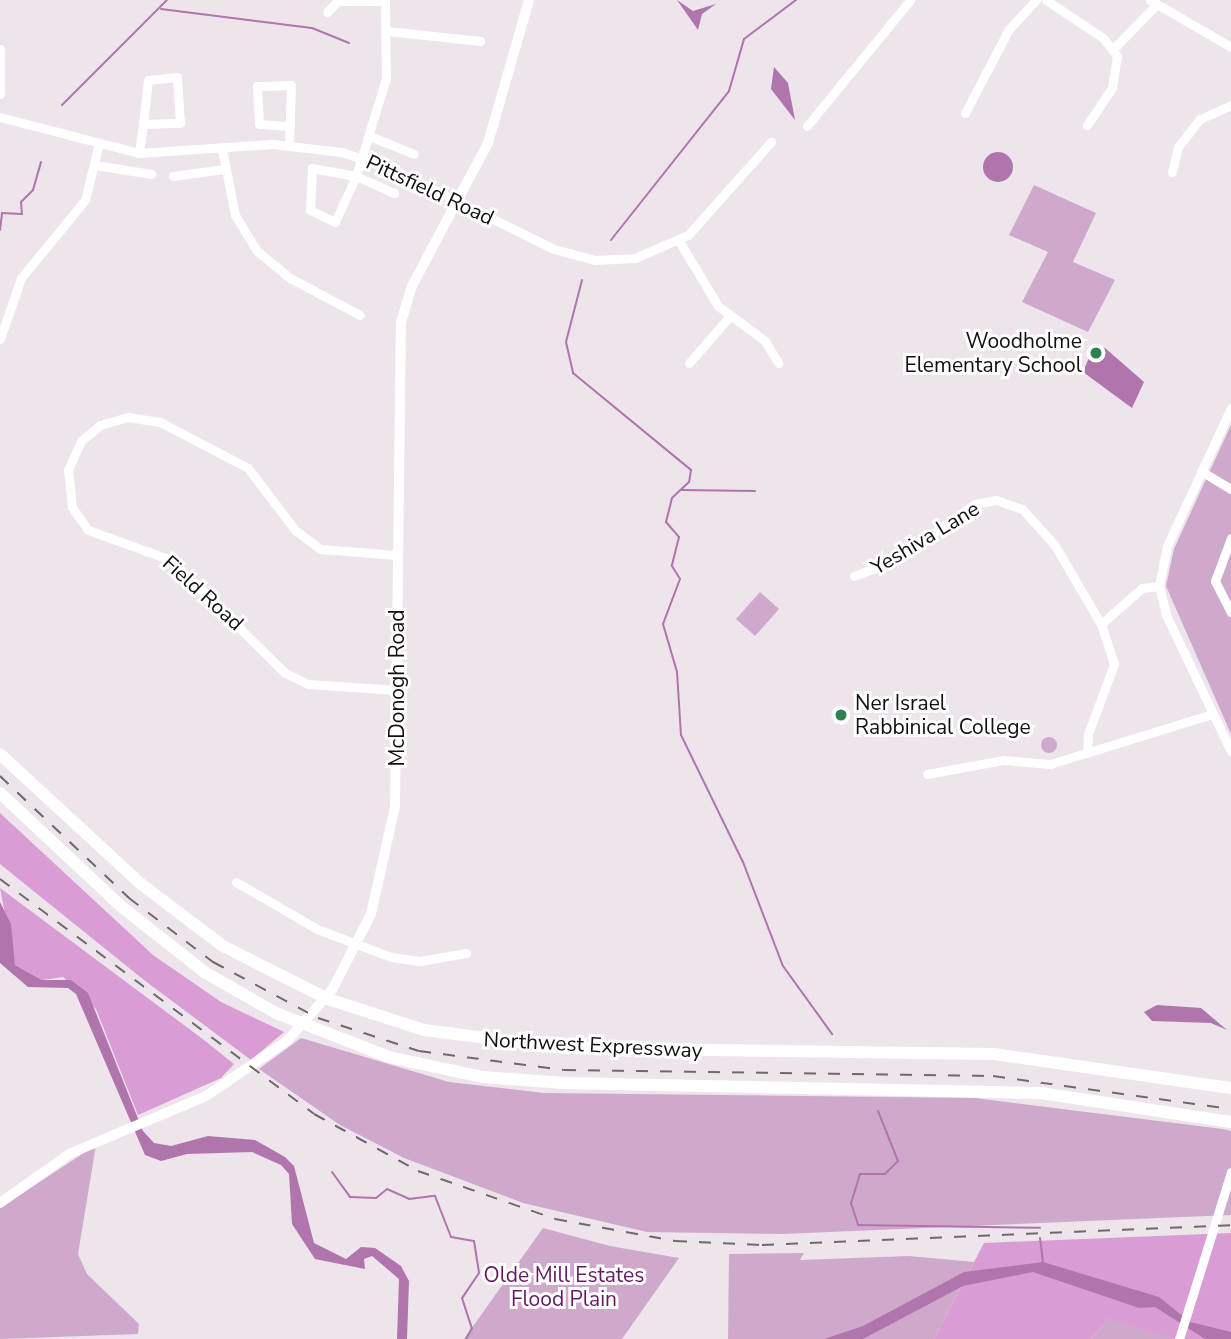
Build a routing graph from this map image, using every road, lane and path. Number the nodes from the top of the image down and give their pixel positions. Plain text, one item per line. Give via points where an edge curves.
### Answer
1 (529, 0) edge
2 (910, 0) edge
3 (1036, 0) edge
4 (1046, 0) edge
5 (1153, 2) edge
6 (327, 12) dead end
7 (387, 31) junction
8 (480, 41) dead end
9 (1231, 47) edge
10 (1114, 48) junction
11 (0, 49) edge
12 (0, 94) edge
13 (1231, 105) edge
14 (965, 113) dead end
15 (0, 117) edge
16 (144, 124) junction
17 (1087, 125) dead end
18 (290, 126) junction
19 (807, 126) dead end
20 (372, 137) junction
21 (771, 142) dead end
22 (289, 145) junction
23 (98, 147) junction
24 (222, 149) junction
25 (139, 153) junction
26 (414, 154) dead end
27 (363, 158) junction
28 (95, 165) junction
29 (225, 169) junction
30 (1172, 172) dead end
31 (151, 174) dead end
32 (173, 176) dead end
33 (356, 176) junction
34 (394, 193) dead end
35 (459, 203) junction
36 (679, 241) junction
37 (360, 315) dead end
38 (730, 317) junction
39 (0, 339) edge
40 (689, 363) dead end
41 (778, 363) dead end
42 (1231, 408) edge
43 (1201, 471) junction
44 (1226, 481) edge
45 (1231, 489) edge
46 (1230, 541) edge
47 (397, 555) junction
48 (854, 576) dead end
49 (1158, 586) junction
50 (1231, 612) edge
51 (1101, 624) junction
52 (397, 690) junction
53 (1213, 714) junction
54 (1231, 751) edge
55 (1087, 753) junction
56 (0, 754) edge
57 (926, 774) dead end
58 (0, 793) edge
59 (236, 882) dead end
60 (357, 944) junction
61 (466, 953) dead end
62 (1231, 1087) edge
63 (1229, 1122) edge
64 (1231, 1172) edge
65 (0, 1203) edge
66 (1180, 1336) edge

1 - 35 main road, McDonogh Road via 499,116
2 - 19 street
3 - 14 street via 1009,29
4 - 10 street
5 - 9 street
5 - 10 street
6 - 7 street via 338,1 385,1
7 - 8 street
7 - 20 street via 385,90
10 - 17 street via 1114,82
11 - 12 street
13 - 30 street via 1206,113 1192,128 1174,155
15 - 23 street, Pittsfield Road
16 - 16 street via 148,80 177,77 180,123
16 - 25 street
18 - 18 street via 291,85 257,86 259,124
18 - 22 street
20 - 26 street
20 - 27 street
21 - 36 street, Pittsfield Road via 716,211
22 - 24 street, Pittsfield Road
22 - 27 street, Pittsfield Road
23 - 25 street, Pittsfield Road
23 - 28 street
24 - 25 street, Pittsfield Road
24 - 29 street
27 - 33 street
27 - 35 street, Pittsfield Road
28 - 31 street
28 - 39 street via 81,207 21,278
29 - 32 street
29 - 37 street via 235,215 257,251 290,278
33 - 33 street via 335,222 310,210 312,168
33 - 34 street
35 - 36 street, Pittsfield Road via 554,249 595,260 635,258
35 - 47 main road, McDonogh Road via 409,294 401,322
36 - 38 street
38 - 40 street
38 - 41 street via 765,341
42 - 43 street
43 - 44 street
43 - 49 street via 1163,556
44 - 45 street
46 - 50 street via 1216,581
47 - 52 main road, McDonogh Road
47 - 52 street, Field Road via 320,549 295,530 248,468 160,422 128,417 100,425 81,441 68,470 72,508 89,530 171,560 285,673 308,684
48 - 51 street, Yeshiva Lane via 893,561 975,504 996,500 1022,509 1054,544
49 - 51 street via 1142,588
49 - 53 street
51 - 55 street, Yeshiva Lane via 1114,664 1088,734
52 - 60 main road, McDonogh Road via 391,846
53 - 54 street
53 - 55 street
55 - 57 street via 1038,766 1003,760
56 - 62 highway, Northwest Expressway via 141,884 223,946 328,999 424,1030 564,1048 994,1054
58 - 63 highway, Northwest Expressway via 122,907 206,973 276,1013 389,1057 482,1077 565,1083 1041,1093
59 - 60 street via 317,929
60 - 61 street via 408,960
60 - 65 main road, McDonogh Road via 342,974 287,1041 259,1062 54,1163
64 - 66 street

